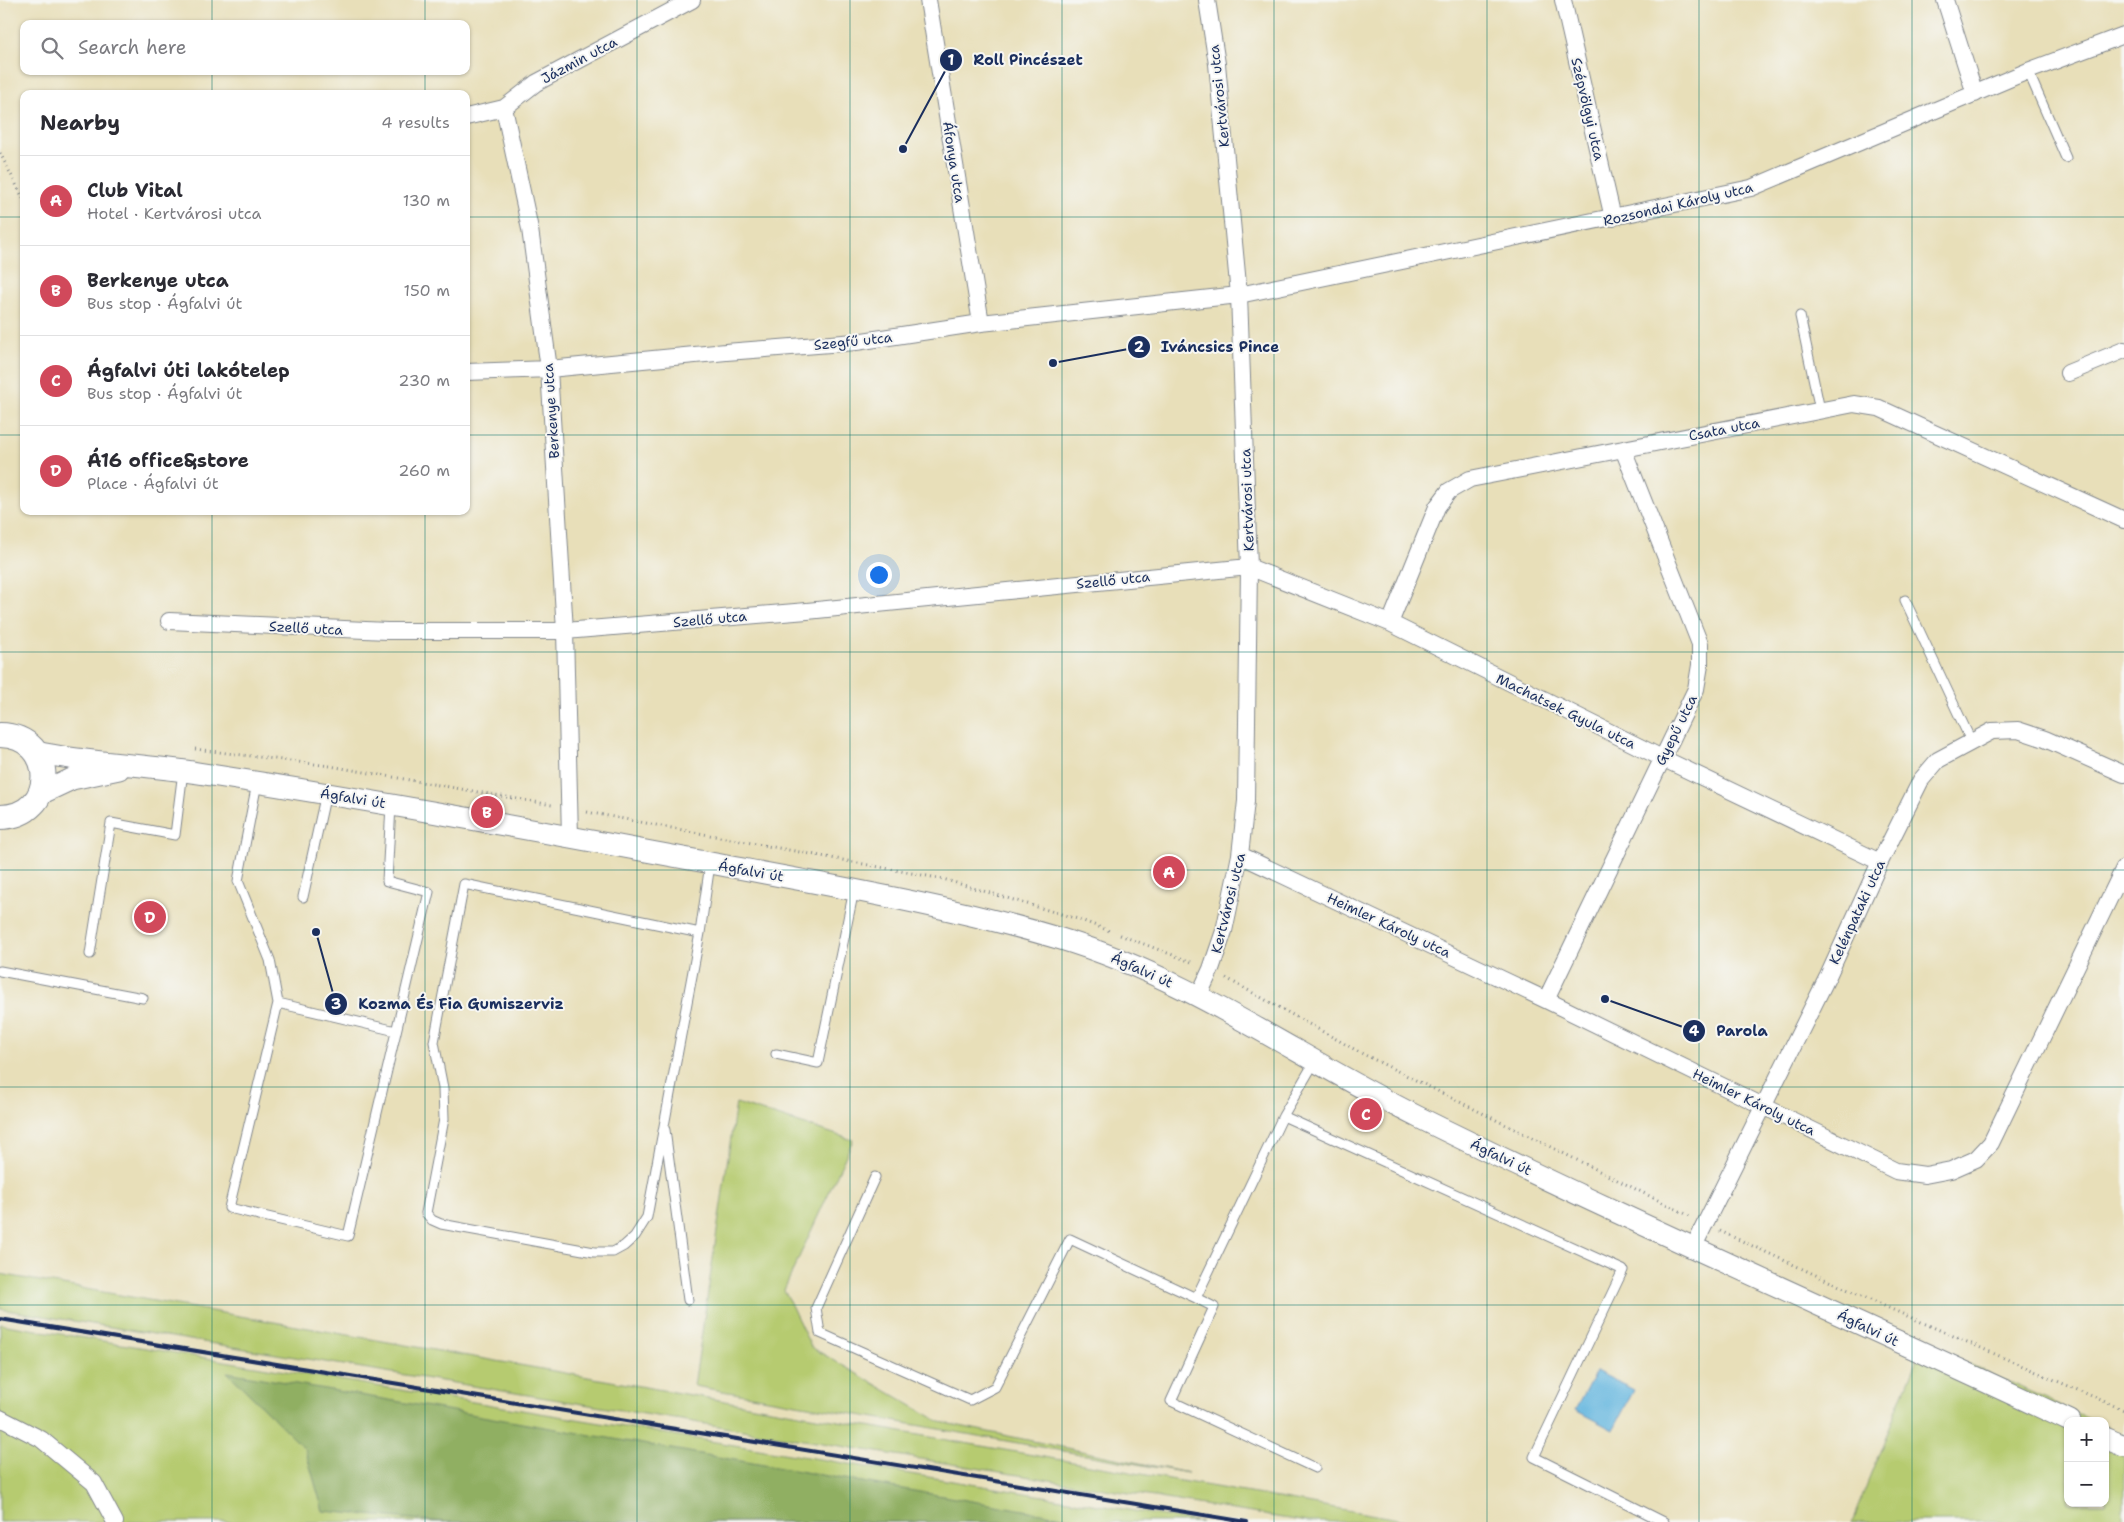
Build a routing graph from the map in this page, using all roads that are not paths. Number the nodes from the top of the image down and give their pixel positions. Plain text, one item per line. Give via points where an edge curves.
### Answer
1 (692, 0) edge
2 (928, 0) edge
3 (1207, 0) edge
4 (1563, 0) edge
5 (1945, 0) edge
6 (2124, 35) edge
7 (2028, 71) junction
8 (1975, 94) junction
9 (504, 108) junction
10 (470, 116) edge
11 (2066, 158) dead end
12 (1613, 218) junction
13 (1239, 295) junction
14 (1800, 316) dead end
15 (980, 323) junction
16 (2124, 350) edge
17 (549, 369) junction
18 (470, 372) edge
19 (2068, 373) dead end
20 (1820, 410) junction
21 (1623, 449) junction
22 (2124, 520) edge
23 (1249, 567) junction
24 (1905, 600) dead end
25 (169, 622) dead end
26 (1390, 623) junction
27 (565, 631) junction
28 (0, 735) edge
29 (1971, 741) junction
30 (36, 752) junction
31 (1662, 758) junction
32 (133, 766) junction
33 (184, 770) junction
34 (2124, 774) edge
35 (257, 782) junction
36 (326, 793) junction
37 (40, 794) junction
38 (391, 804) junction
39 (0, 817) edge
40 (570, 837) junction
41 (1240, 855) junction
42 (1880, 862) junction
43 (710, 863) junction
44 (2124, 868) edge
45 (854, 890) junction
46 (302, 897) dead end
47 (700, 933) junction
48 (90, 954) dead end
49 (0, 971) edge
50 (1199, 996) junction
51 (143, 998) dead end
52 (1546, 1000) junction
53 (278, 1003) junction
54 (396, 1031) junction
55 (776, 1054) dead end
56 (1315, 1061) junction
57 (1764, 1107) junction
58 (1283, 1116) junction
59 (664, 1122) junction
60 (875, 1177) dead end
61 (1693, 1248) junction
62 (1196, 1298) junction
63 (688, 1300) dead end
64 (0, 1418) edge
65 (2064, 1418) edge
66 (2109, 1440) edge
67 (2124, 1446) edge
68 (1315, 1468) dead end
69 (115, 1522) edge
70 (1664, 1522) edge

1 - 9 street, Jázmin utca via 536,83
2 - 15 street, Áfonya utca
3 - 13 street, Kertvárosi utca via 1217,64
4 - 12 street, Szépvölgyi utca
5 - 8 street
6 - 7 street, Rozsondai Károly utca
7 - 8 street, Rozsondai Károly utca
7 - 11 lane
8 - 12 street, Rozsondai Károly utca via 1751,188
9 - 10 street, Jázmin utca
9 - 17 street, Berkenye utca via 530,229
12 - 13 street, Rozsondai Károly utca
13 - 15 street, Szegfű utca
13 - 23 street, Kertvárosi utca
14 - 20 lane
15 - 17 street, Szegfű utca via 856,342
16 - 19 street
17 - 18 street, Szegfű utca
17 - 27 street, Berkenye utca
20 - 21 street, Csata utca
20 - 22 street, Csata utca via 1854,404 1879,408
21 - 26 street, Csata utca via 1470,479 1448,491 1437,507
21 - 31 street, Gyepű utca via 1700,644 1696,689
23 - 26 street, Machatsek Gyula utca
23 - 27 street, Szellő utca
23 - 41 street, Kertvárosi utca via 1246,801
24 - 29 lane
25 - 27 street, Szellő utca via 387,631
26 - 31 street, Machatsek Gyula utca
27 - 40 street, Berkenye utca
28 - 30 main road via 21,740
29 - 34 street, Kelénpataki utca via 1992,731 2018,730
29 - 42 street, Kelénpataki utca via 1938,760 1921,780
30 - 32 street, Ágfalvi út
30 - 37 main road via 44,773
31 - 42 street, Machatsek Gyula utca
31 - 52 street, Gyepű utca
32 - 33 street, Ágfalvi út
32 - 37 street, Ágfalvi út via 72,779
33 - 35 street, Ágfalvi út
33 - 48 lane via 175,835 111,824
35 - 36 street, Ágfalvi út
35 - 53 lane via 238,881 270,960
36 - 38 street, Ágfalvi út
36 - 46 lane
37 - 39 main road via 20,814
38 - 40 street, Ágfalvi út
38 - 54 lane via 387,881 429,892
40 - 43 street, Ágfalvi út
41 - 50 street, Kertvárosi utca via 1224,931
41 - 52 street, Heimler Károly utca
42 - 57 street, Kelénpataki utca
43 - 45 street, Ágfalvi út
43 - 47 lane
44 - 57 street, Heimler Károly utca via 2000,1127 1976,1159 1951,1170 1925,1175 1896,1171
45 - 50 street, Ágfalvi út via 1002,922 1065,940 1127,962
45 - 55 lane via 818,1063
47 - 59 lane
47 - 59 lane via 464,884 434,1042 443,1088 444,1119 426,1213 442,1224 594,1252 613,1252 635,1236 647,1217
49 - 51 lane
50 - 56 street, Ágfalvi út
52 - 57 street, Heimler Károly utca
53 - 54 lane
53 - 54 lane via 230,1208 348,1236
56 - 58 lane
56 - 61 street, Ágfalvi út via 1380,1098
57 - 61 street, Kelénpataki utca
58 - 62 lane
58 - 70 lane via 1623,1270 1534,1457
59 - 63 lane
60 - 62 lane via 816,1308 820,1333 970,1400 995,1387 1070,1239
61 - 65 street, Ágfalvi út
62 - 68 lane via 1214,1307 1171,1401
64 - 69 street via 42,1439 94,1482
66 - 67 street

